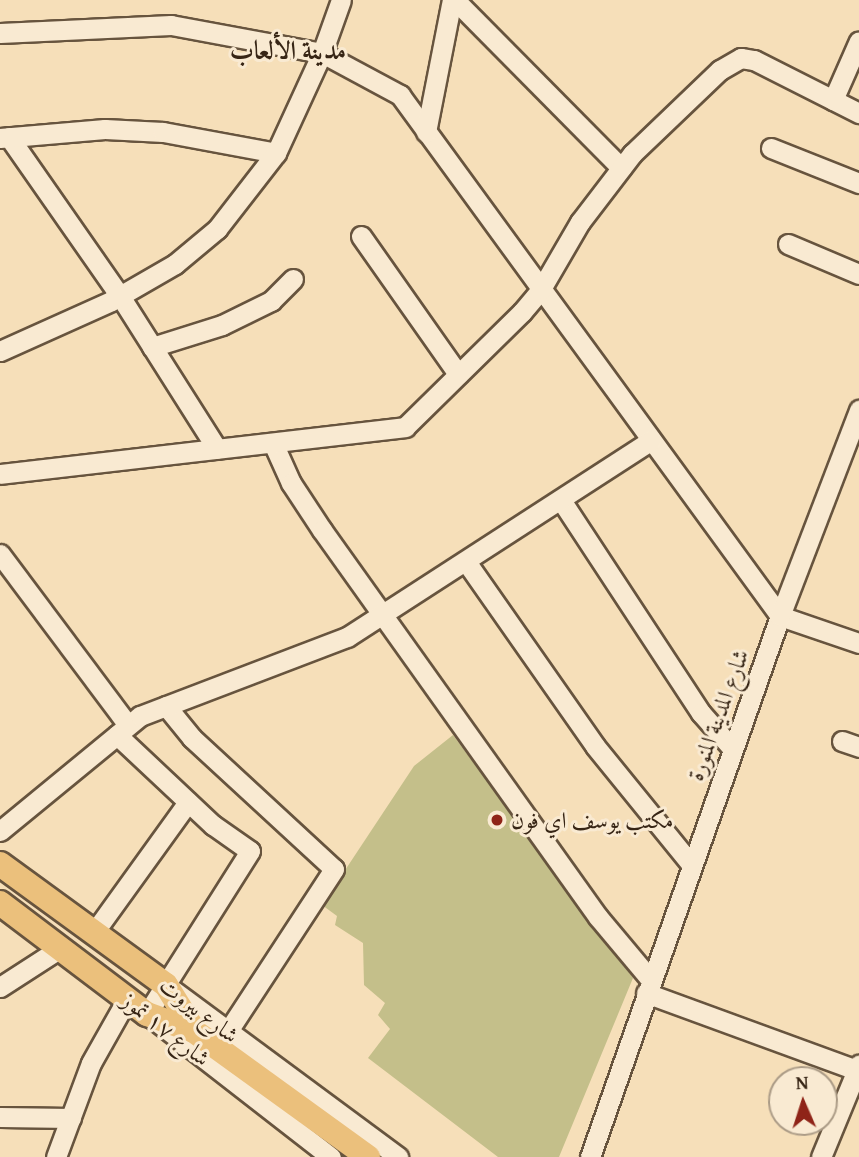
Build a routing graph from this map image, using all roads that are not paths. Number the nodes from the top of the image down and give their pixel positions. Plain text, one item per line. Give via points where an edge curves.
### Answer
1 (341, 0) edge
2 (453, 0) edge
3 (0, 33) edge
4 (859, 41) edge
5 (322, 53) junction
6 (833, 100) junction
7 (859, 113) edge
8 (426, 132) junction
9 (4, 138) edge
10 (771, 148) dead end
11 (276, 153) junction
12 (621, 168) junction
13 (859, 183) edge
14 (361, 236) dead end
15 (788, 244) dead end
16 (859, 274) edge
17 (293, 279) dead end
18 (541, 289) junction
19 (120, 296) junction
20 (152, 346) junction
21 (0, 351) edge
22 (458, 374) junction
23 (859, 410) edge
24 (651, 440) junction
25 (273, 443) junction
26 (216, 449) junction
27 (0, 474) edge
28 (561, 500) junction
29 (467, 563) junction
30 (3, 565) edge
31 (779, 616) junction
32 (384, 617) junction
33 (859, 643) edge
34 (166, 705) junction
35 (122, 729) junction
36 (732, 748) junction
37 (188, 802) junction
38 (0, 831) edge
39 (0, 864) edge
40 (691, 864) junction
41 (0, 903) edge
42 (95, 931) junction
43 (59, 949) junction
44 (166, 985) junction
45 (648, 986) junction
46 (0, 987) edge
47 (137, 1007) junction
48 (194, 1031) junction
49 (228, 1031) junction
50 (858, 1068) edge
51 (0, 1117) edge
52 (71, 1118) junction
53 (56, 1157) edge
54 (331, 1157) edge
55 (368, 1157) edge
56 (398, 1157) edge
57 (590, 1157) edge
58 (821, 1157) edge

1 - 5 street
2 - 8 street
2 - 12 street
3 - 5 street via 157,24
4 - 6 street
5 - 8 street via 400,96
5 - 11 street
6 - 7 street
6 - 12 street via 754,60 741,58 720,70
8 - 18 street
9 - 11 street via 105,129 163,132
9 - 19 street
10 - 13 street
11 - 19 street via 218,229 174,264
12 - 18 street via 580,222
14 - 22 street
15 - 16 street
17 - 20 street via 271,301 222,325
18 - 22 street
18 - 24 street
19 - 20 street
19 - 21 street
20 - 26 street
22 - 25 street via 405,426
23 - 31 street, شارع المدينة المنورة
24 - 28 street
24 - 31 street
25 - 26 street
25 - 32 street via 291,483
26 - 27 street
28 - 29 street
28 - 36 street via 701,713
29 - 32 street
29 - 40 street via 595,746
30 - 35 street
31 - 33 street
31 - 36 street, شارع المدينة المنورة
32 - 34 street via 277,667
32 - 45 street
34 - 35 street
34 - 49 street via 192,738 334,869
35 - 37 street
35 - 38 street
36 - 40 street, شارع المدينة المنورة
37 - 42 street
37 - 44 street via 250,850
39 - 42 main road, شارع بيروت
40 - 45 street, شارع المدينة المنورة
41 - 43 main road, شارع ١٧ تموز
42 - 44 main road, شارع بيروت
43 - 46 street
43 - 47 main road, شارع ١٧ تموز
44 - 47 street
44 - 48 main road
44 - 49 street, شارع بيروت
45 - 50 street
45 - 57 street, شارع المدينة المنورة
47 - 48 main road
47 - 52 street via 91,1063
47 - 54 street, شارع ١٧ تموز
48 - 55 main road
49 - 56 street, شارع بيروت
50 - 58 street
51 - 52 street
52 - 53 street

